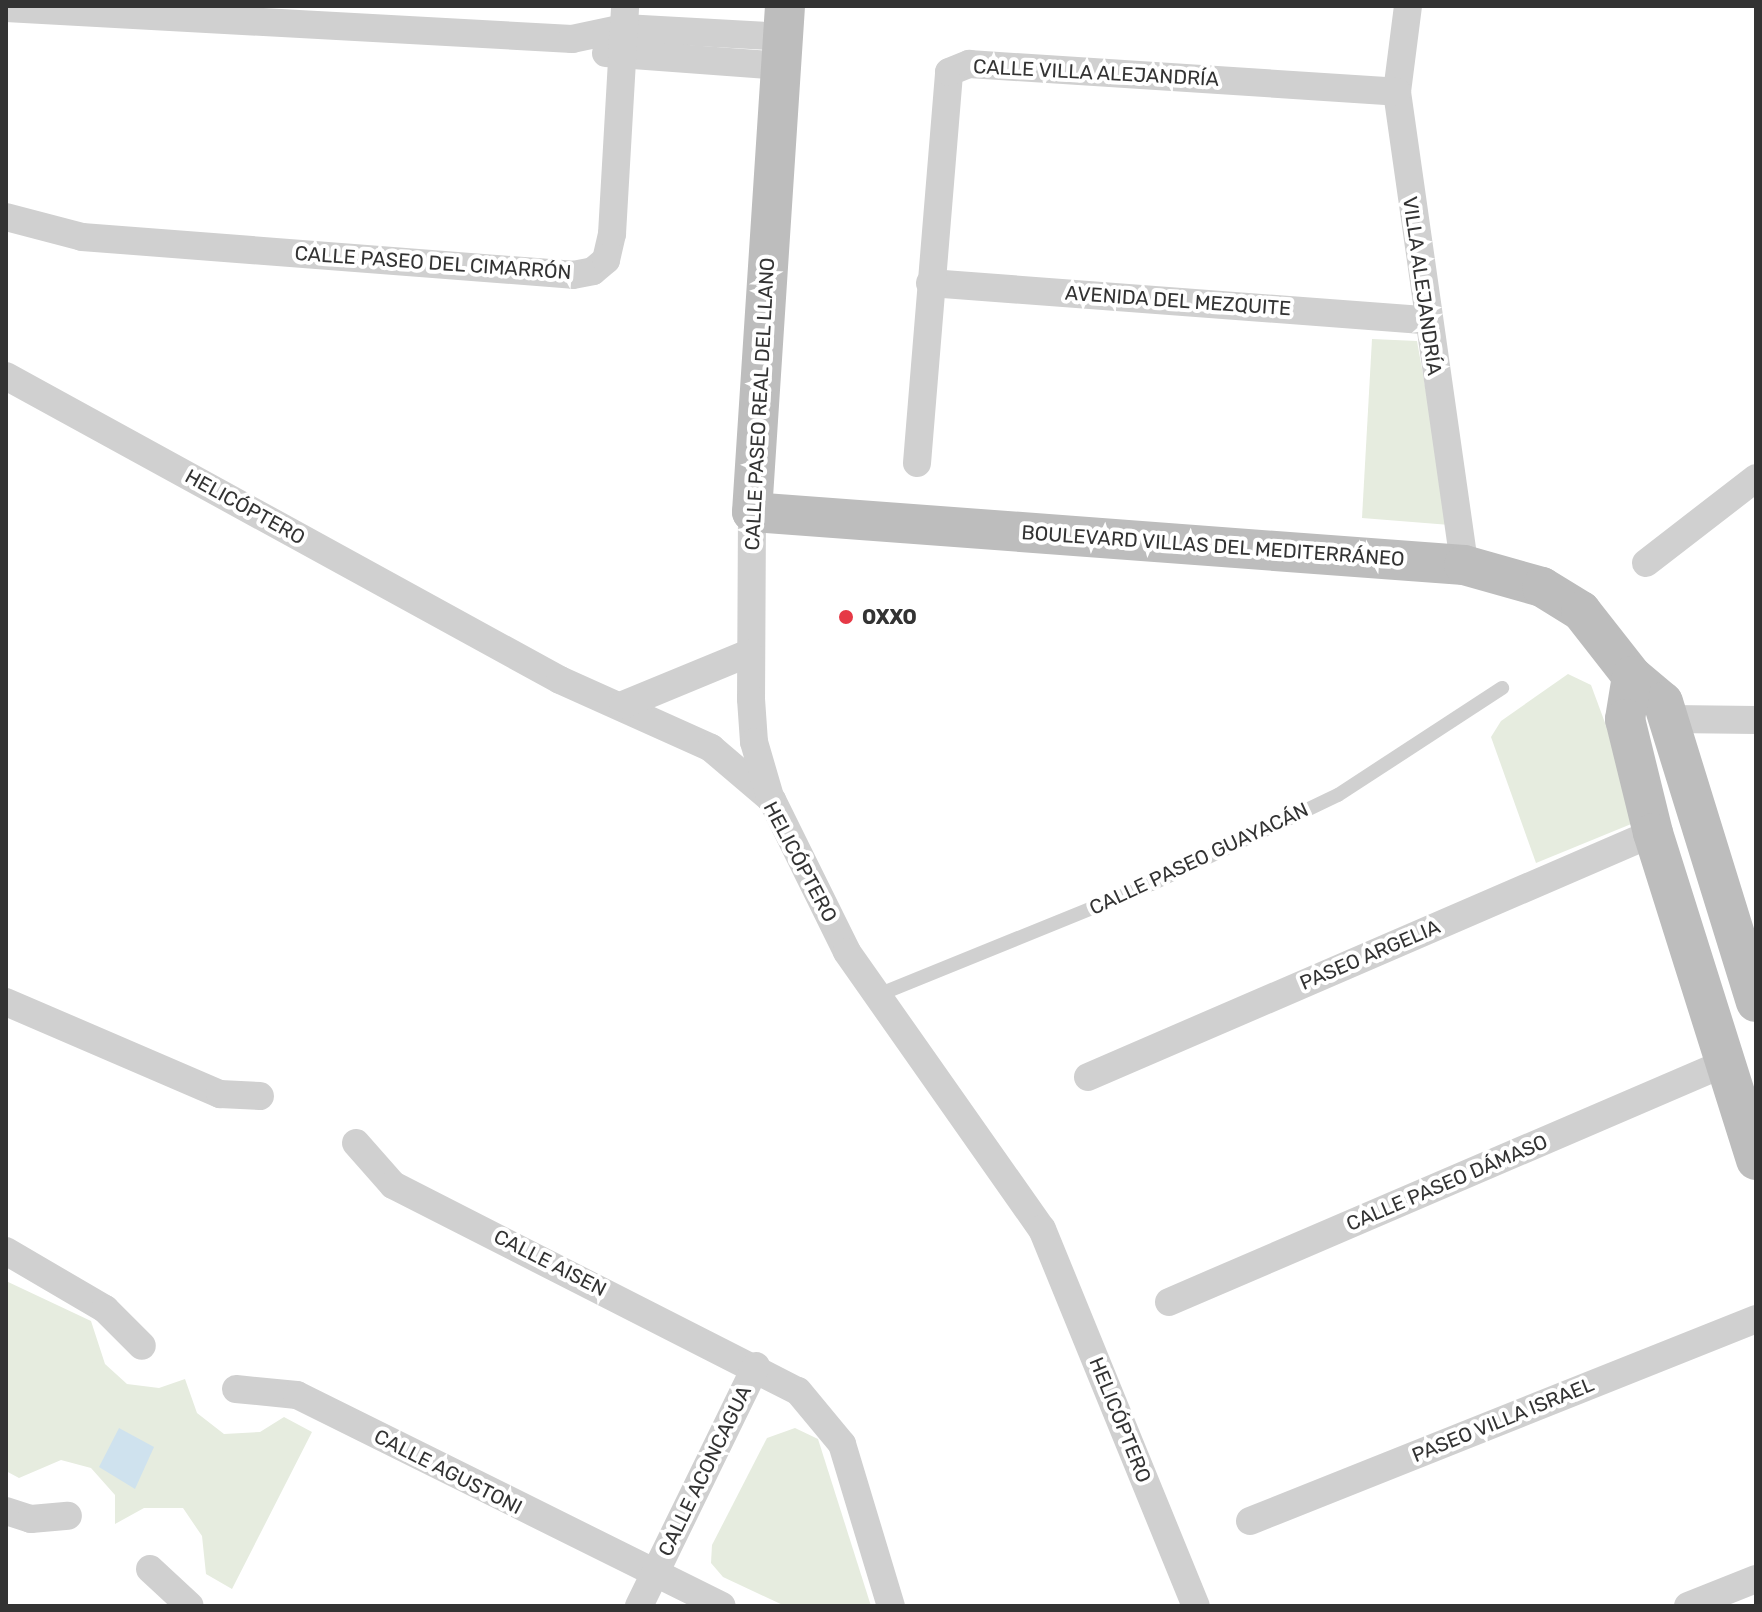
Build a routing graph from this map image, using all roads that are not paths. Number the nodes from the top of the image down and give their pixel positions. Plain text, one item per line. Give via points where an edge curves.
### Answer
1 (1408, 6) edge
2 (6, 8) edge
3 (625, 17) edge
4 (783, 36) edge
5 (572, 39) junction
6 (622, 60) junction
7 (1397, 92) junction
8 (6, 217) edge
9 (930, 283) junction
10 (1426, 320) junction
11 (6, 376) edge
12 (917, 463) dead end
13 (1756, 478) edge
14 (752, 512) junction
15 (1646, 563) dead end
16 (1464, 565) junction
17 (749, 653) junction
18 (1632, 676) junction
19 (1502, 688) dead end
20 (623, 705) junction
21 (1672, 719) junction
22 (1756, 720) edge
23 (772, 800) junction
24 (1653, 833) junction
25 (1696, 970) junction
26 (1752, 980) edge
27 (878, 995) junction
28 (6, 1002) edge
29 (1725, 1063) junction
30 (1088, 1077) dead end
31 (260, 1096) dead end
32 (356, 1143) dead end
33 (1756, 1160) edge
34 (6, 1251) edge
35 (1169, 1302) dead end
36 (1756, 1319) edge
37 (142, 1346) dead end
38 (756, 1366) junction
39 (236, 1389) dead end
40 (6, 1511) edge
41 (68, 1516) dead end
42 (1250, 1521) dead end
43 (150, 1569) dead end
44 (653, 1576) junction
45 (1756, 1579) edge
46 (190, 1606) edge
47 (639, 1606) edge
48 (722, 1606) edge
49 (891, 1606) edge
50 (1196, 1606) edge
51 (1688, 1606) edge

1 - 7 street, VILLA ALEJANDRÍA
2 - 5 street
3 - 4 street
3 - 5 street
3 - 6 street, CALLE PASEO DEL CIMARRÓN
4 - 6 street
4 - 14 street, CALLE PASEO REAL DEL LLANO
5 - 6 street
6 - 8 street, CALLE PASEO DEL CIMARRÓN via 612,234 606,260 593,271 573,275 82,237
7 - 9 street, CALLE VILLA ALEJANDRÍA via 958,66 943,93
7 - 10 street, VILLA ALEJANDRÍA
9 - 10 street, AVENIDA DEL MEZQUITE
9 - 12 street, CALLE VILLA ALEJANDRÍA
10 - 16 street, VILLA ALEJANDRÍA
11 - 20 street, HELICÓPTERO via 560,680
13 - 15 street
14 - 16 street, BOULEVARD VILLAS DEL MEDITERRÁNEO
14 - 17 street, CALLE PASEO REAL DEL LLANO
16 - 18 street, BOULEVARD VILLAS DEL MEDITERRÁNEO via 1520,578 1581,611 1610,640
17 - 20 street
17 - 23 street, CALLE PASEO REAL DEL LLANO via 754,742
18 - 21 street, BOULEVARD VILLAS DEL MEDITERRÁNEO
18 - 24 street via 1625,719
19 - 27 lane, CALLE PASEO GUAYACÁN via 1338,795 1152,884
20 - 23 street, HELICÓPTERO via 711,748
21 - 22 street
21 - 26 street, BOULEVARD VILLAS DEL MEDITERRÁNEO
23 - 27 street, HELICÓPTERO via 847,952
24 - 25 street
24 - 30 street, PASEO ARGELIA
25 - 26 street
25 - 29 street
27 - 50 street, HELICÓPTERO via 1042,1229
28 - 31 street via 220,1094
29 - 33 street
29 - 35 street, CALLE PASEO DÁMASO
32 - 38 street, CALLE AISEN via 393,1185
34 - 37 street via 105,1309
36 - 42 street, PASEO VILLA ISRAEL
38 - 44 street, CALLE ACONCAGUA
38 - 49 street, CALLE ACONCAGUA via 798,1391 842,1444
39 - 44 street, CALLE AGUSTONI via 297,1395
40 - 41 street via 31,1519
43 - 46 street
44 - 47 street, CALLE ACONCAGUA
44 - 48 street, CALLE ACONCAGUA
45 - 51 street

